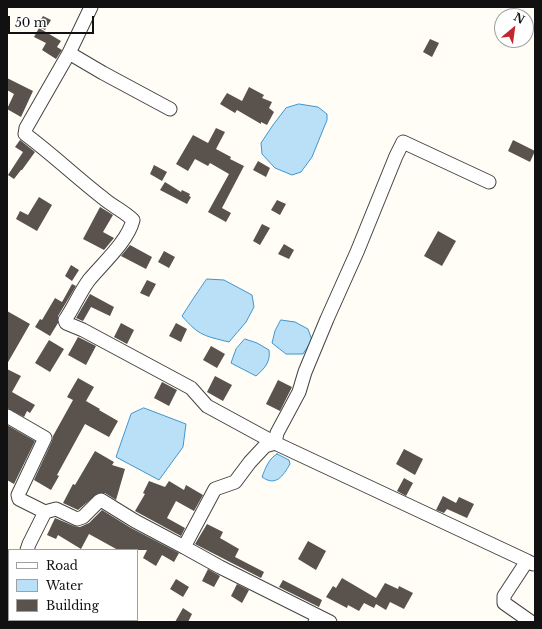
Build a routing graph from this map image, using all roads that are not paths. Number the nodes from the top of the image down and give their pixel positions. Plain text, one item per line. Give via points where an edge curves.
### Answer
1 (91, 7) edge
2 (69, 53) junction
3 (170, 109) dead end
4 (489, 182) dead end
5 (7, 416) edge
6 (275, 443) junction
7 (45, 512) junction
8 (184, 547) junction
9 (27, 549) edge
10 (531, 563) edge
11 (316, 619) edge
12 (330, 622) edge
13 (531, 622) edge

1 - 2 street
2 - 3 street
2 - 6 street via 25,134 104,200 133,220 114,252 89,280 65,320 66,324 83,330 191,388 207,406
4 - 6 street via 403,142 327,319 299,392 277,433
5 - 7 street via 44,438 18,495 19,499
6 - 8 street via 265,446 235,482 215,489
6 - 10 street
7 - 8 street via 56,509 77,519 102,500
7 - 9 street
8 - 11 street
10 - 13 street via 504,596 504,603
11 - 12 street

